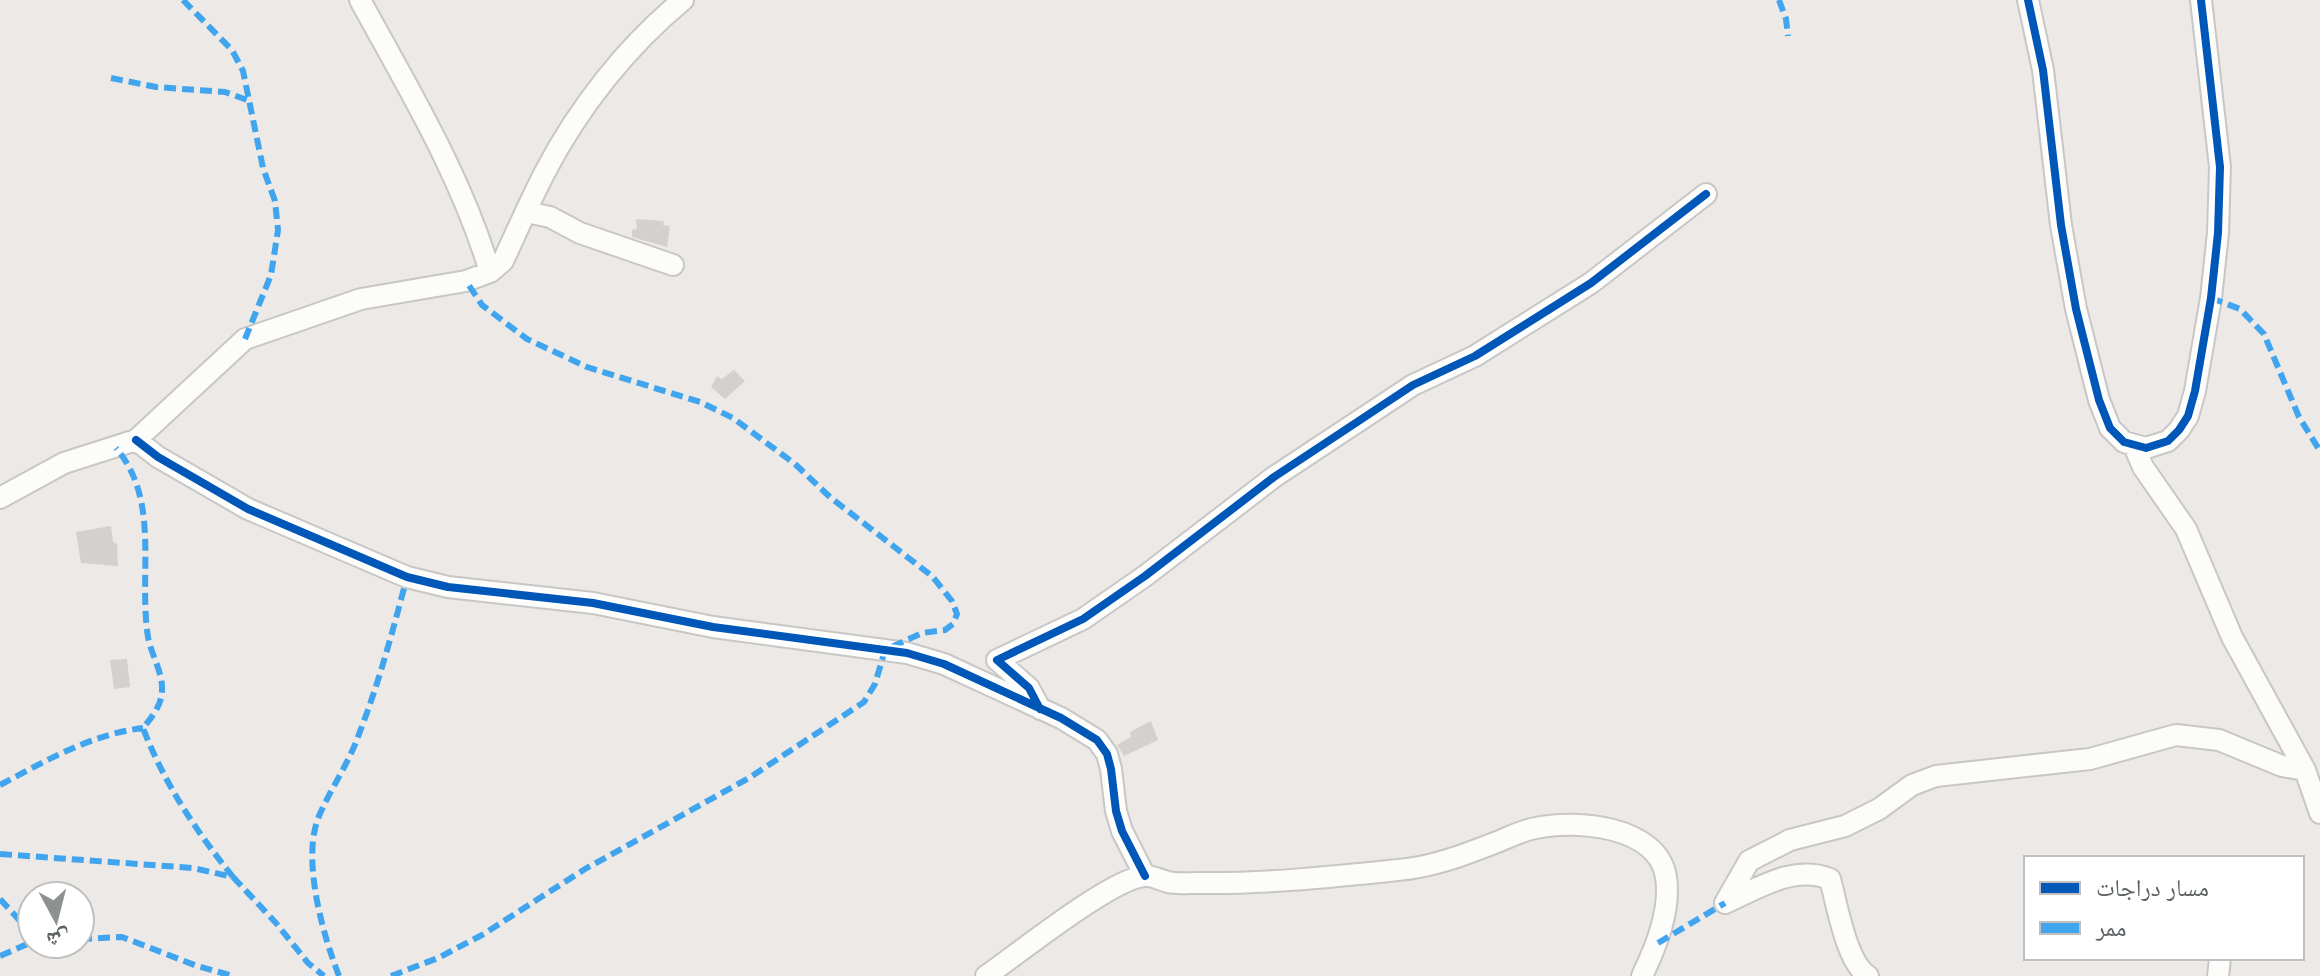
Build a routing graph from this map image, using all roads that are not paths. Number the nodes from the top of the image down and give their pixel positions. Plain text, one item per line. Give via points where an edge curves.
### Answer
1 (360, 0) edge
2 (683, 0) edge
3 (2028, 0) edge
4 (2201, 0) edge
5 (1706, 194) dead end
6 (526, 212) junction
7 (673, 265) dead end
8 (490, 272) junction
9 (136, 440) junction
10 (2134, 446) junction
11 (0, 498) edge
12 (1040, 709) junction
13 (2305, 770) junction
14 (2320, 813) edge
15 (1145, 876) junction
16 (986, 976) edge
17 (1642, 976) edge
18 (1868, 976) edge

1 - 8 street via 465,199
2 - 6 street via 606,77 546,170
3 - 10 street via 2043,70 2076,309 2110,428
4 - 10 street via 2220,167 2211,298 2188,416 2168,441
5 - 12 street via 1591,283 1475,356 1413,385 1274,477 1083,619 997,660 1029,688
6 - 7 street
6 - 8 street via 503,261
8 - 9 street via 454,284 361,299 245,339
9 - 11 street via 64,463
9 - 12 street via 248,509 407,577 907,653 944,664
10 - 13 street via 2186,529 2232,637
12 - 15 street via 1089,733 1103,746 1122,831
13 - 14 street
13 - 18 street via 2219,740 2176,735 2090,759 1936,776 1845,826 1790,840 1749,861 1725,903 1786,876 1817,874 1830,879 1853,959
15 - 16 street via 1116,886
15 - 17 street via 1200,883 1302,880 1418,868 1535,828 1597,826 1648,848 1666,875 1658,943

